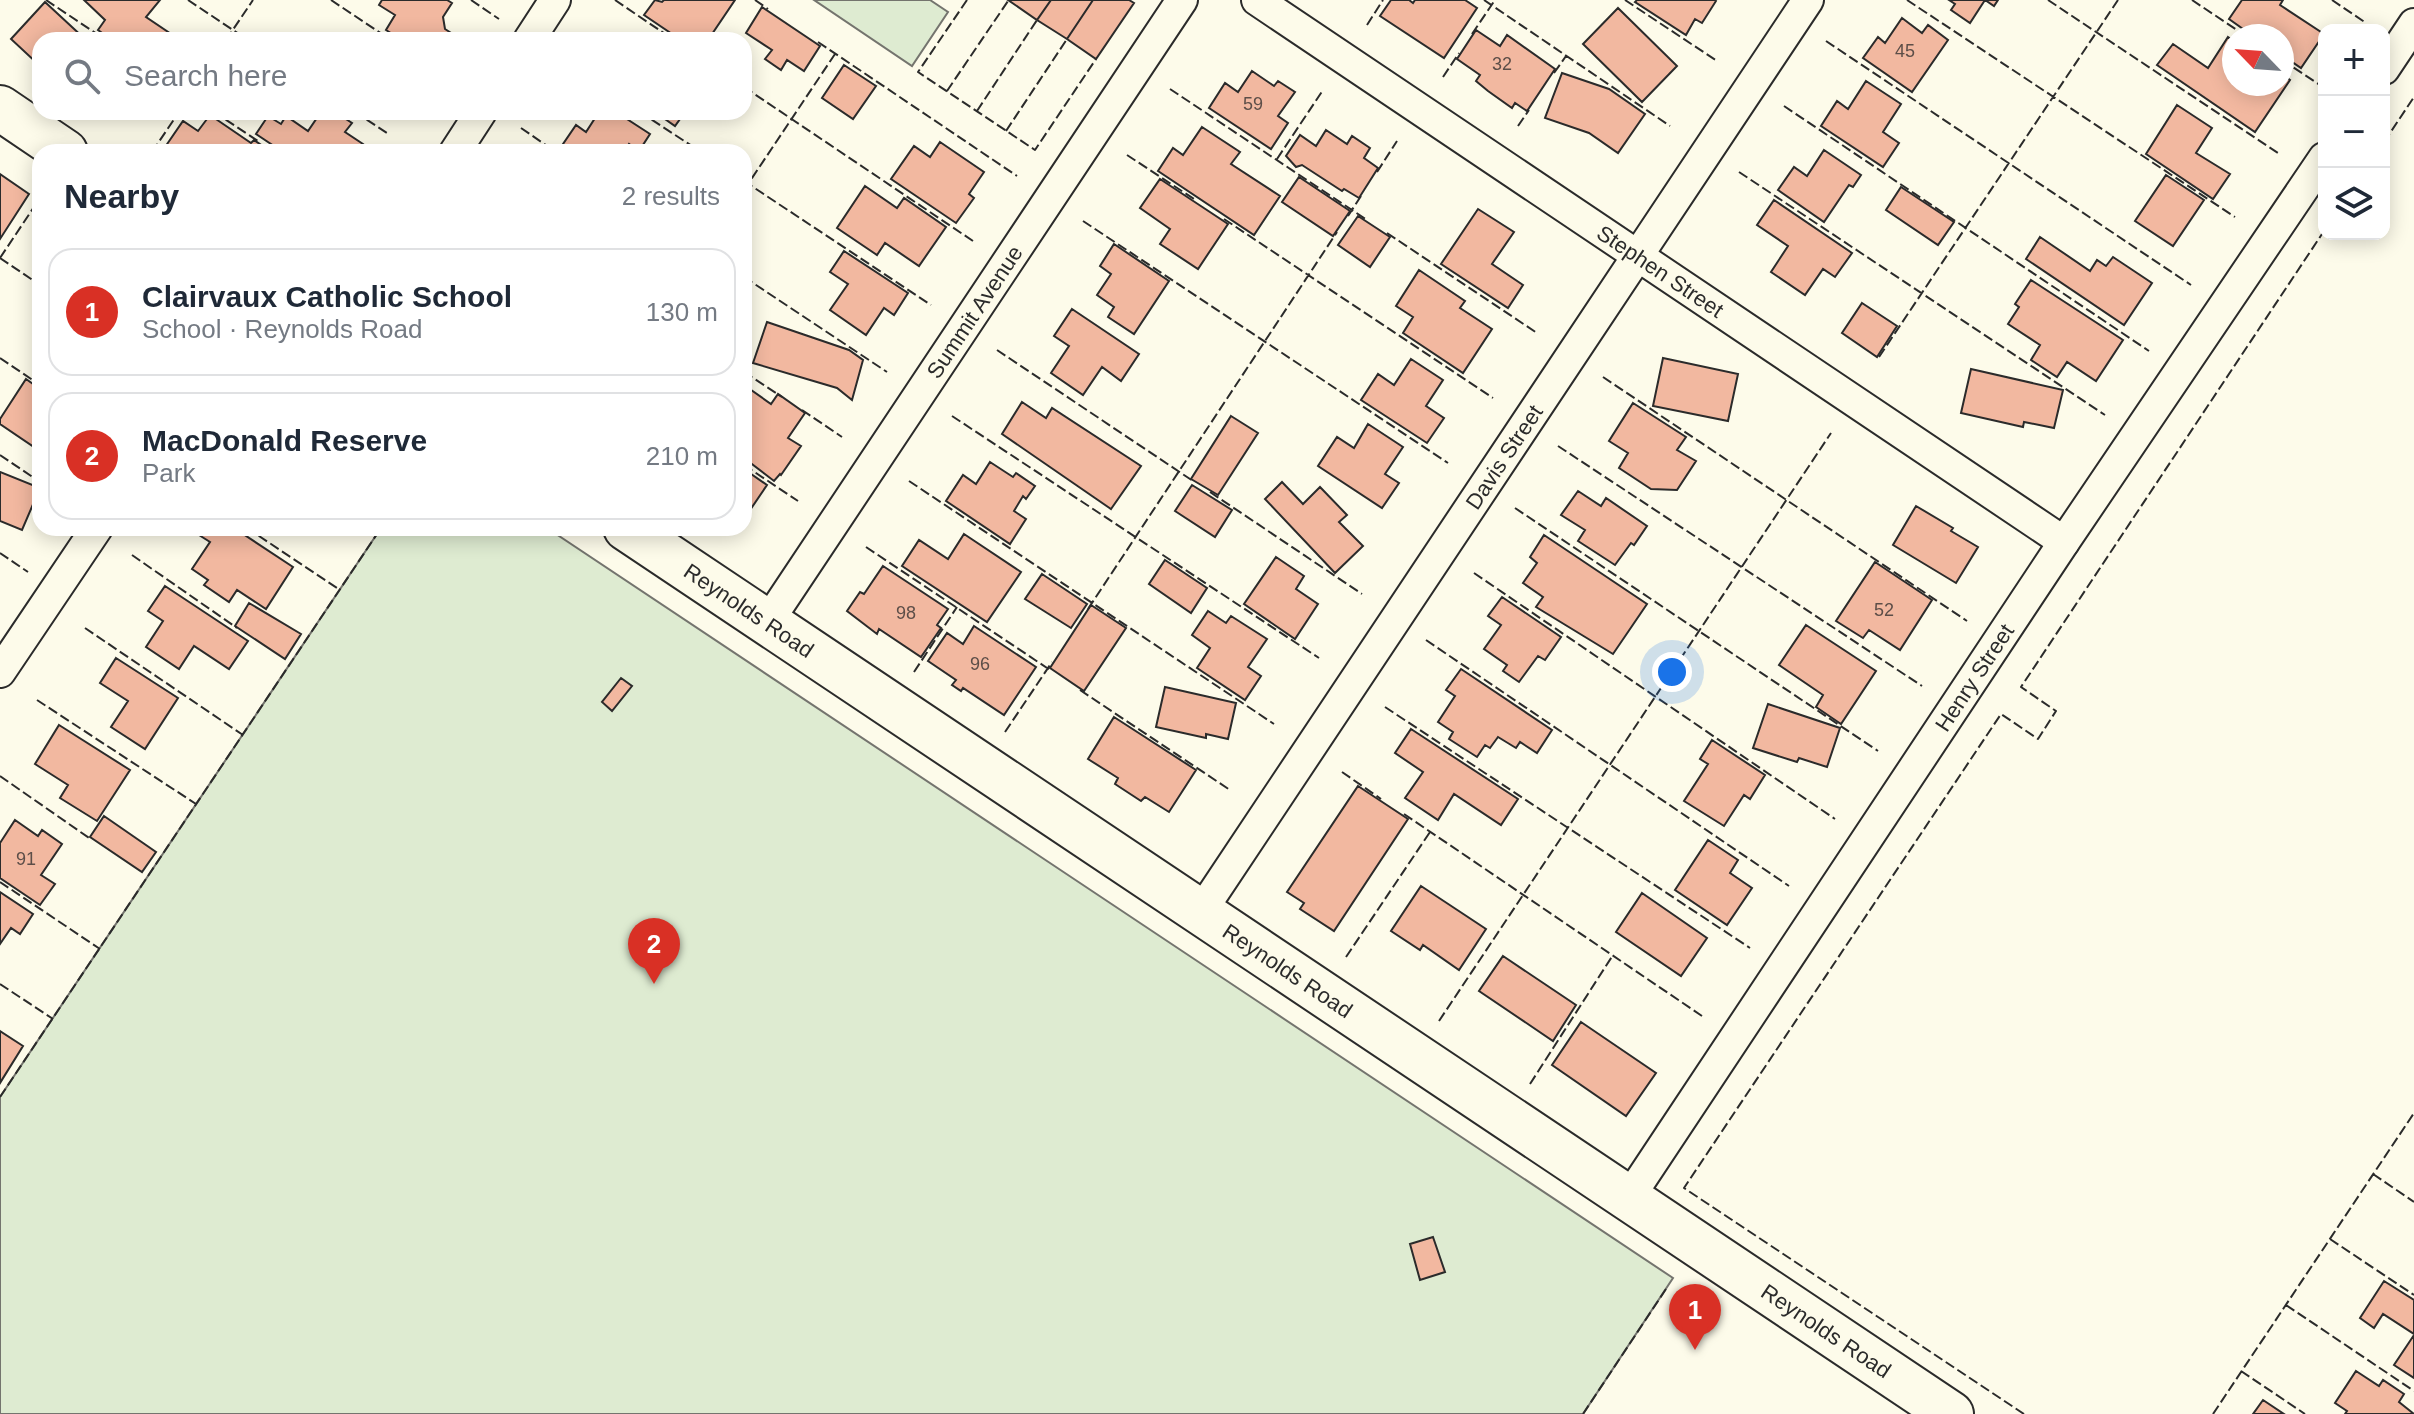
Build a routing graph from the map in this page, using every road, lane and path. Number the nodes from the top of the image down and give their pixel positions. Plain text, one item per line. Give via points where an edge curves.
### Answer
1 (555, 0) edge
2 (1182, 0) edge
3 (1257, 0) edge
4 (1808, 0) edge
5 (2414, 24) edge
6 (534, 32) edge
7 (2390, 60) edge
8 (0, 108) edge
9 (476, 120) edge
10 (53, 144) edge
11 (460, 144) edge
12 (2318, 167) edge
13 (1639, 257) junction
14 (92, 536) edge
15 (638, 536) edge
16 (2064, 542) junction
17 (767, 623) junction
18 (0, 672) edge
19 (1200, 913) junction
20 (1628, 1199) junction
21 (1951, 1414) edge

1 - 6 street
2 - 17 street, Summit Avenue
3 - 13 street, Stephen Street
4 - 13 street, Davis Street
5 - 7 street
8 - 10 street
9 - 11 street
12 - 16 street, Henry Street
13 - 16 street, Stephen Street
13 - 19 street, Davis Street
14 - 18 street
15 - 17 street, Reynolds Road
16 - 20 street, Henry Street
17 - 19 street, Reynolds Road
19 - 20 street, Reynolds Road
20 - 21 street, Reynolds Road

